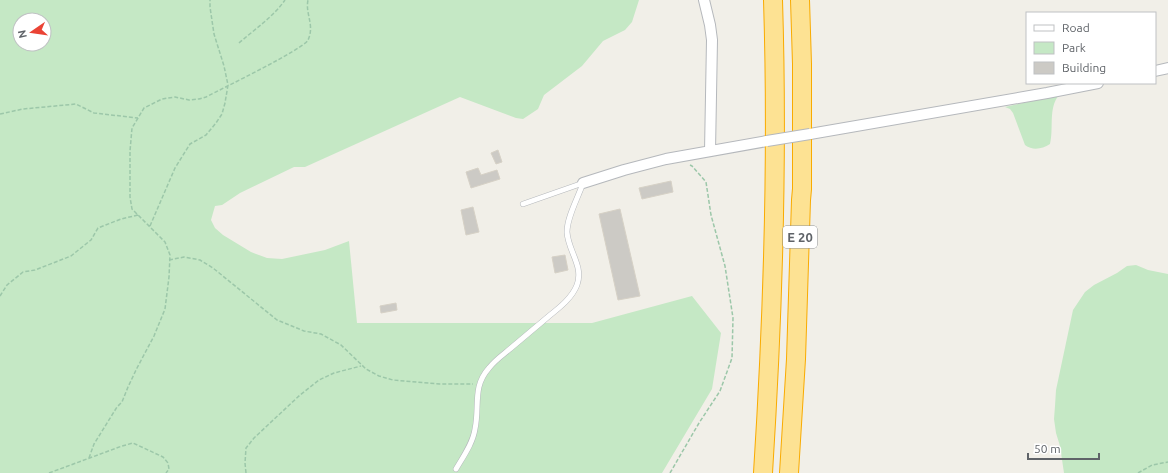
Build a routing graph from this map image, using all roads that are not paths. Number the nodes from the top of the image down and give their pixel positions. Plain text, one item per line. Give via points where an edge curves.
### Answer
1 (704, 0) edge
2 (773, 0) edge
3 (800, 0) edge
4 (1168, 68) edge
5 (1156, 71) edge
6 (1093, 84) edge
7 (710, 151) junction
8 (583, 183) junction
9 (523, 204) dead end
10 (456, 469) dead end
11 (763, 473) edge
12 (789, 473) edge

1 - 7 street via 712,40
2 - 11 highway, E 20 via 774,226
3 - 12 highway, E 20 via 802,189
4 - 5 street
6 - 7 street, bridge
7 - 8 street via 624,170
8 - 9 lane
8 - 10 lane via 567,231 576,259 577,286 558,308 482,376 473,437

